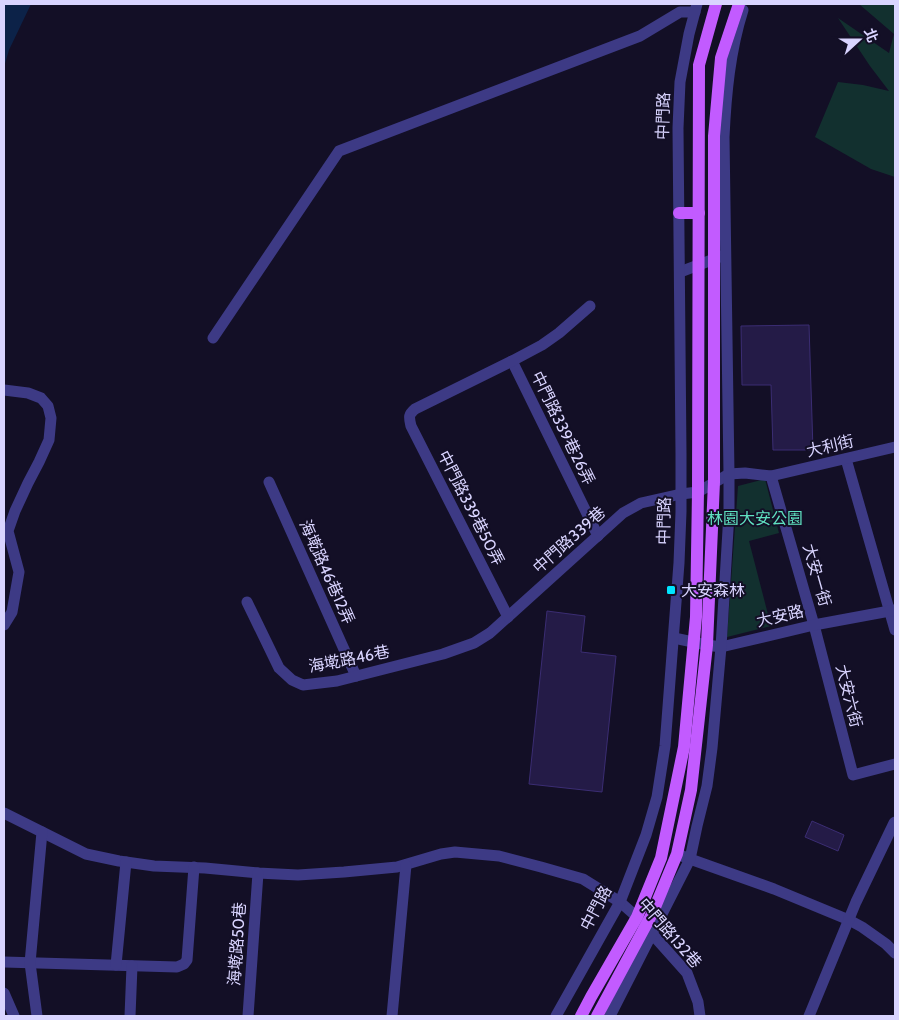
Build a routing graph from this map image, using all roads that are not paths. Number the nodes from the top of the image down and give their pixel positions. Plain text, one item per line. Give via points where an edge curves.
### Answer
1 (716, 4) edge
2 (739, 4) edge
3 (745, 4) edge
4 (696, 8) edge
5 (679, 213) junction
6 (699, 213) junction
7 (720, 257) junction
8 (699, 266) junction
9 (680, 272) junction
10 (590, 306) dead end
11 (214, 338) dead end
12 (512, 361) junction
13 (4, 390) edge
14 (410, 412) joint
15 (895, 447) edge
16 (846, 459) junction
17 (729, 474) junction
18 (771, 476) junction
19 (269, 482) dead end
20 (714, 482) junction
21 (698, 492) junction
22 (681, 494) junction
23 (598, 536) junction
24 (248, 602) dead end
25 (893, 610) edge
26 (508, 617) junction
27 (4, 625) edge
28 (814, 625) junction
29 (895, 630) edge
30 (674, 638) junction
31 (693, 642) junction
32 (707, 645) junction
33 (721, 647) junction
34 (443, 654) joint
35 (356, 676) junction
36 (895, 764) edge
37 (4, 813) edge
38 (895, 822) edge
39 (42, 832) junction
40 (677, 854) junction
41 (690, 860) junction
42 (126, 862) junction
43 (406, 864) junction
44 (194, 868) junction
45 (258, 873) junction
46 (620, 902) junction
47 (849, 920) junction
48 (645, 926) junction
49 (895, 953) edge
50 (4, 962) edge
51 (30, 963) junction
52 (116, 965) junction
53 (132, 966) junction
54 (4, 993) edge
55 (14, 1016) edge
56 (36, 1016) edge
57 (130, 1016) edge
58 (248, 1016) edge
59 (392, 1016) edge
60 (556, 1016) edge
61 (581, 1016) edge
62 (597, 1016) edge
63 (610, 1016) edge
64 (700, 1016) edge
65 (809, 1016) edge

1 - 6 main road, 中門路 via 699,65
2 - 7 main road, 中門路 via 721,58 714,136
3 - 7 street, 中門路 via 732,54 726,95
4 - 5 street, 中門路 via 680,82
4 - 11 street via 680,12 640,36 338,151
5 - 6 main road
5 - 9 street, 中門路
6 - 8 main road, 中門路
7 - 8 street
7 - 17 street, 中門路
7 - 20 main road, 中門路
8 - 9 street
8 - 21 main road, 中門路
9 - 22 street, 中門路
10 - 12 street, 中門路339巷26弄 via 542,345
12 - 14 street, 中門路339巷26弄
12 - 23 street, 中門路339巷26弄
13 - 27 street via 40,398 48,406 51,418 49,440 8,532 19,572 12,612
14 - 26 street, 中門路339巷50弄 via 411,426
15 - 16 street, 大利街
16 - 18 street, 大利街
16 - 25 street
17 - 18 street, 大利街
17 - 20 street, 中門路339巷
17 - 33 street, 中門路
18 - 28 street, 大安一街
19 - 35 street, 海墘路46巷12弄
20 - 21 street, 中門路339巷
20 - 32 main road, 中門路
21 - 22 street, 中門路339巷
21 - 31 main road, 中門路
22 - 23 street, 中門路339巷 via 641,503 623,513
22 - 30 street, 中門路
23 - 26 street, 中門路339巷
24 - 35 street, 海墘路46巷 via 279,668 292,680 303,685
25 - 28 street, 大安路
25 - 29 street
26 - 34 street, 中門路339巷 via 474,643
28 - 33 street, 大安路
28 - 36 street, 大安六街 via 853,775
30 - 31 street, 大安路
30 - 46 street, 中門路 via 666,746 657,797
31 - 32 street, 大安路
31 - 48 main road, 中門路 via 684,747
32 - 33 street, 大安路
32 - 40 main road, 中門路 via 690,790
33 - 41 street, 中門路 via 708,777
34 - 35 street, 海墘路46巷
37 - 39 street, 中門路132巷
38 - 47 street
39 - 42 street, 中門路132巷 via 86,854
39 - 51 street
40 - 41 street
40 - 48 main road, 中門路
41 - 47 street via 774,888
41 - 48 street, 中門路
42 - 44 street, 中門路132巷
42 - 52 street
43 - 45 street, 中門路132巷 via 298,875
43 - 46 street, 中門路132巷 via 455,852 498,856 583,879
43 - 59 street
44 - 45 street, 中門路132巷
44 - 53 street via 187,960 177,967
45 - 58 street, 海墘路50巷
46 - 48 street, 中門路132巷
46 - 60 street, 中門路
47 - 49 street via 862,926
47 - 65 street
48 - 61 main road, 中門路 via 590,997
48 - 62 main road, 中門路
48 - 63 street, 中門路
48 - 64 street, 中門路132巷 via 687,974
50 - 51 street
51 - 52 street
51 - 56 street
52 - 53 street
53 - 57 street
54 - 55 street

